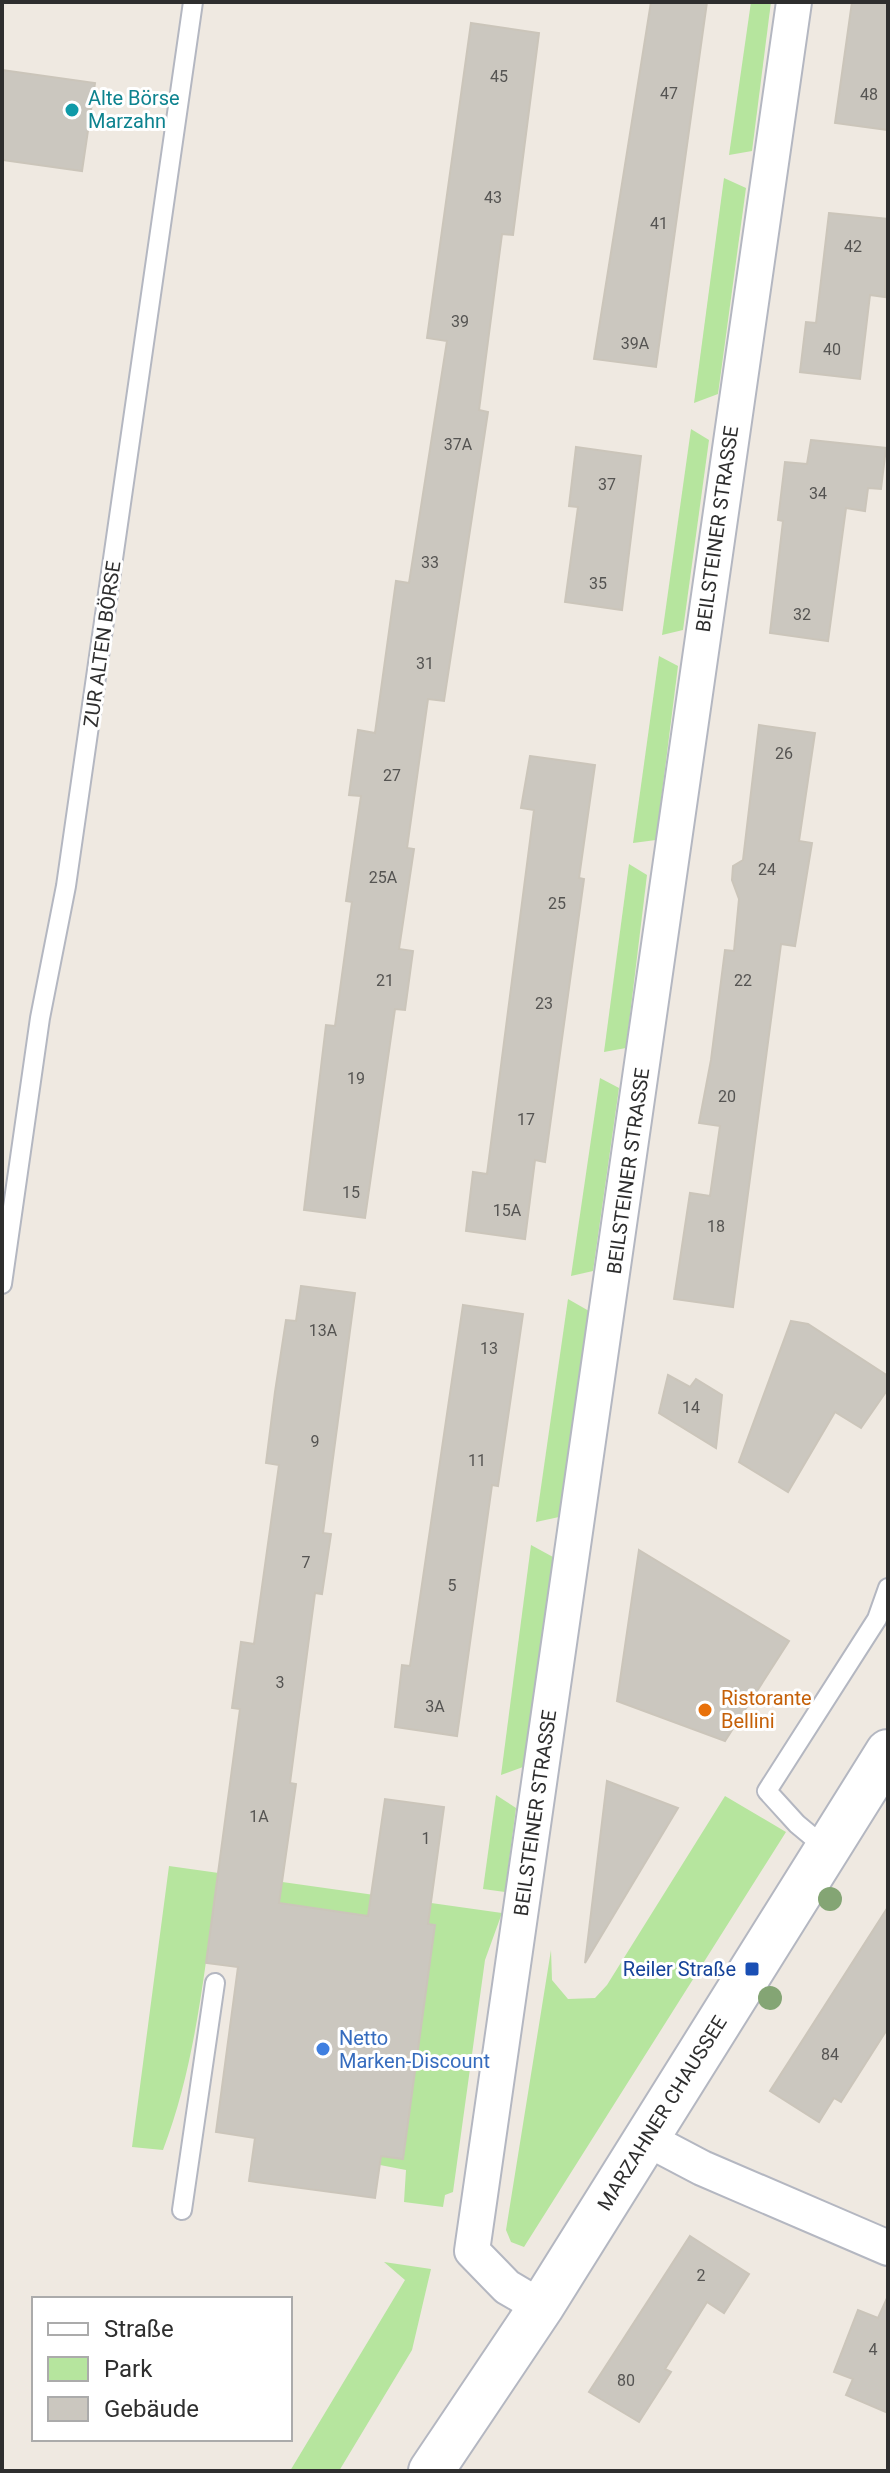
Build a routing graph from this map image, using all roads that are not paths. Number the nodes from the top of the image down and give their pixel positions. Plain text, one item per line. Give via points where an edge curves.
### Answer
1 (193, 2) edge
2 (794, 2) edge
3 (2, 1284) edge
4 (888, 1588) edge
5 (883, 1622) edge
6 (888, 1752) edge
7 (827, 1849) junction
8 (215, 1983) dead end
9 (645, 2138) junction
10 (182, 2210) dead end
11 (888, 2248) edge
12 (541, 2307) junction
13 (431, 2471) edge

1 - 3 lane, ZUR ALTEN BÖRSE
2 - 12 street, BEILSTEINER STRASSE via 472,2251 507,2287
4 - 5 lane
5 - 7 lane via 767,1791
6 - 7 street, MARZAHNER CHAUSSEE
7 - 9 street, MARZAHNER CHAUSSEE
8 - 10 lane
9 - 11 street
9 - 12 street, MARZAHNER CHAUSSEE
12 - 13 street, MARZAHNER CHAUSSEE

